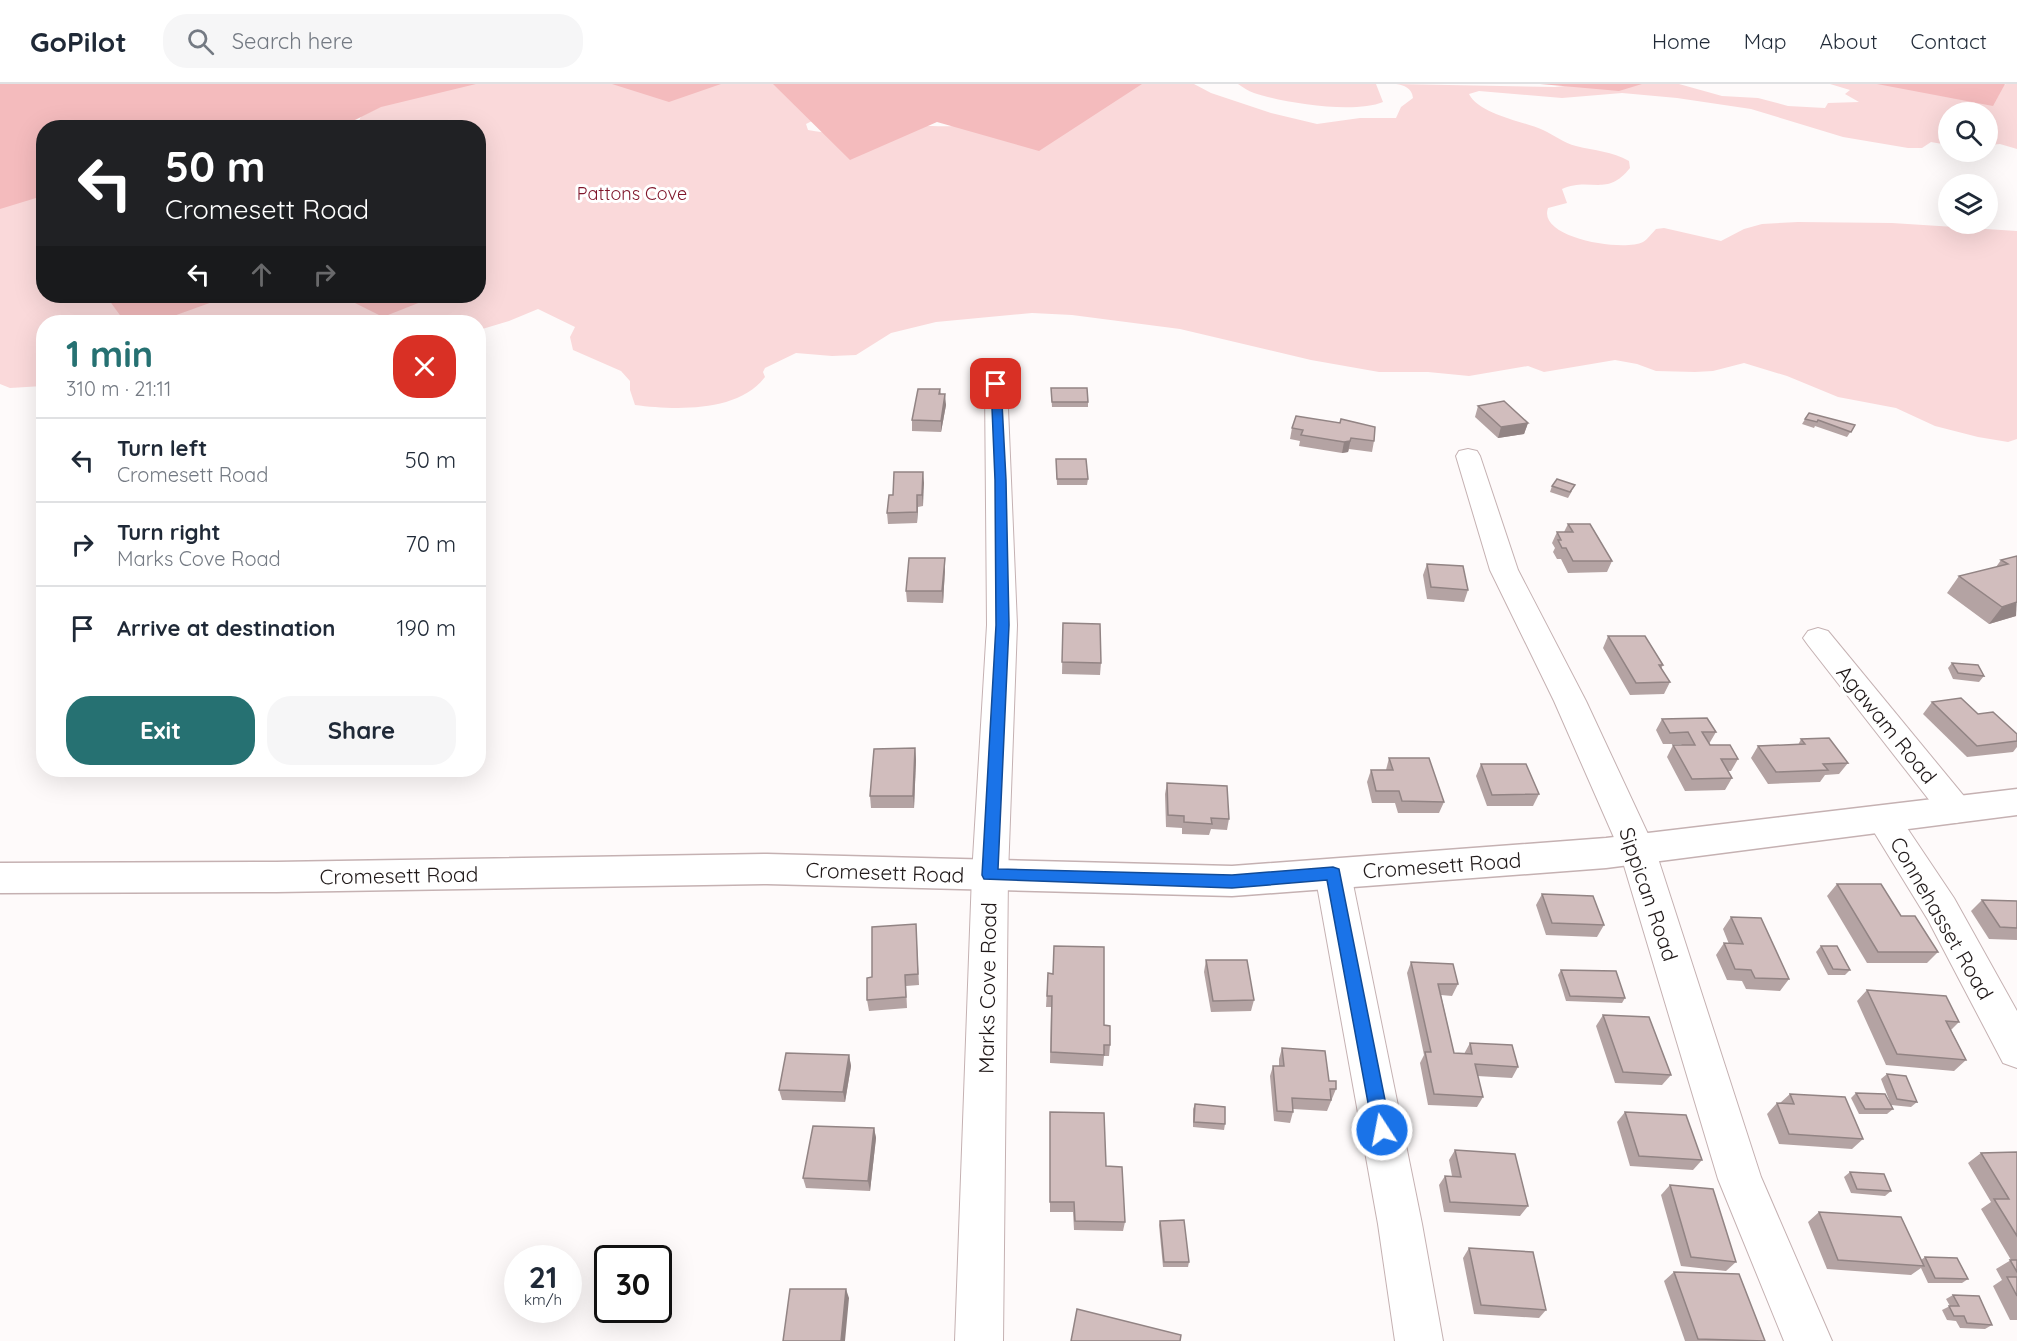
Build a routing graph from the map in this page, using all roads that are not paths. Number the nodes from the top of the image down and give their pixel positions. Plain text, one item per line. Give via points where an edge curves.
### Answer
1 (996, 384) dead end
2 (1468, 456) dead end
3 (1818, 638) dead end
4 (2017, 802) edge
5 (1956, 810) junction
6 (1883, 819) junction
7 (1637, 849) junction
8 (1333, 874) junction
9 (990, 875) junction
10 (0, 878) edge
11 (2017, 1050) edge
12 (979, 1341) edge
13 (1419, 1341) edge
14 (1808, 1341) edge

1 - 9 street, Marks Cove Road via 1002,625
2 - 7 street, Sippican Road via 1504,570 1570,701
3 - 5 street, Agawam Road
4 - 5 street, Cromesett Road
5 - 6 street, Cromesett Road
6 - 7 street, Cromesett Road
6 - 11 street, Connehasset Road via 1941,909
7 - 8 street, Cromesett Road
7 - 14 street, Sippican Road via 1740,1179
8 - 9 street, Cromesett Road via 1232,882
8 - 13 street
9 - 10 street, Cromesett Road via 767,869
9 - 12 street, Marks Cove Road

